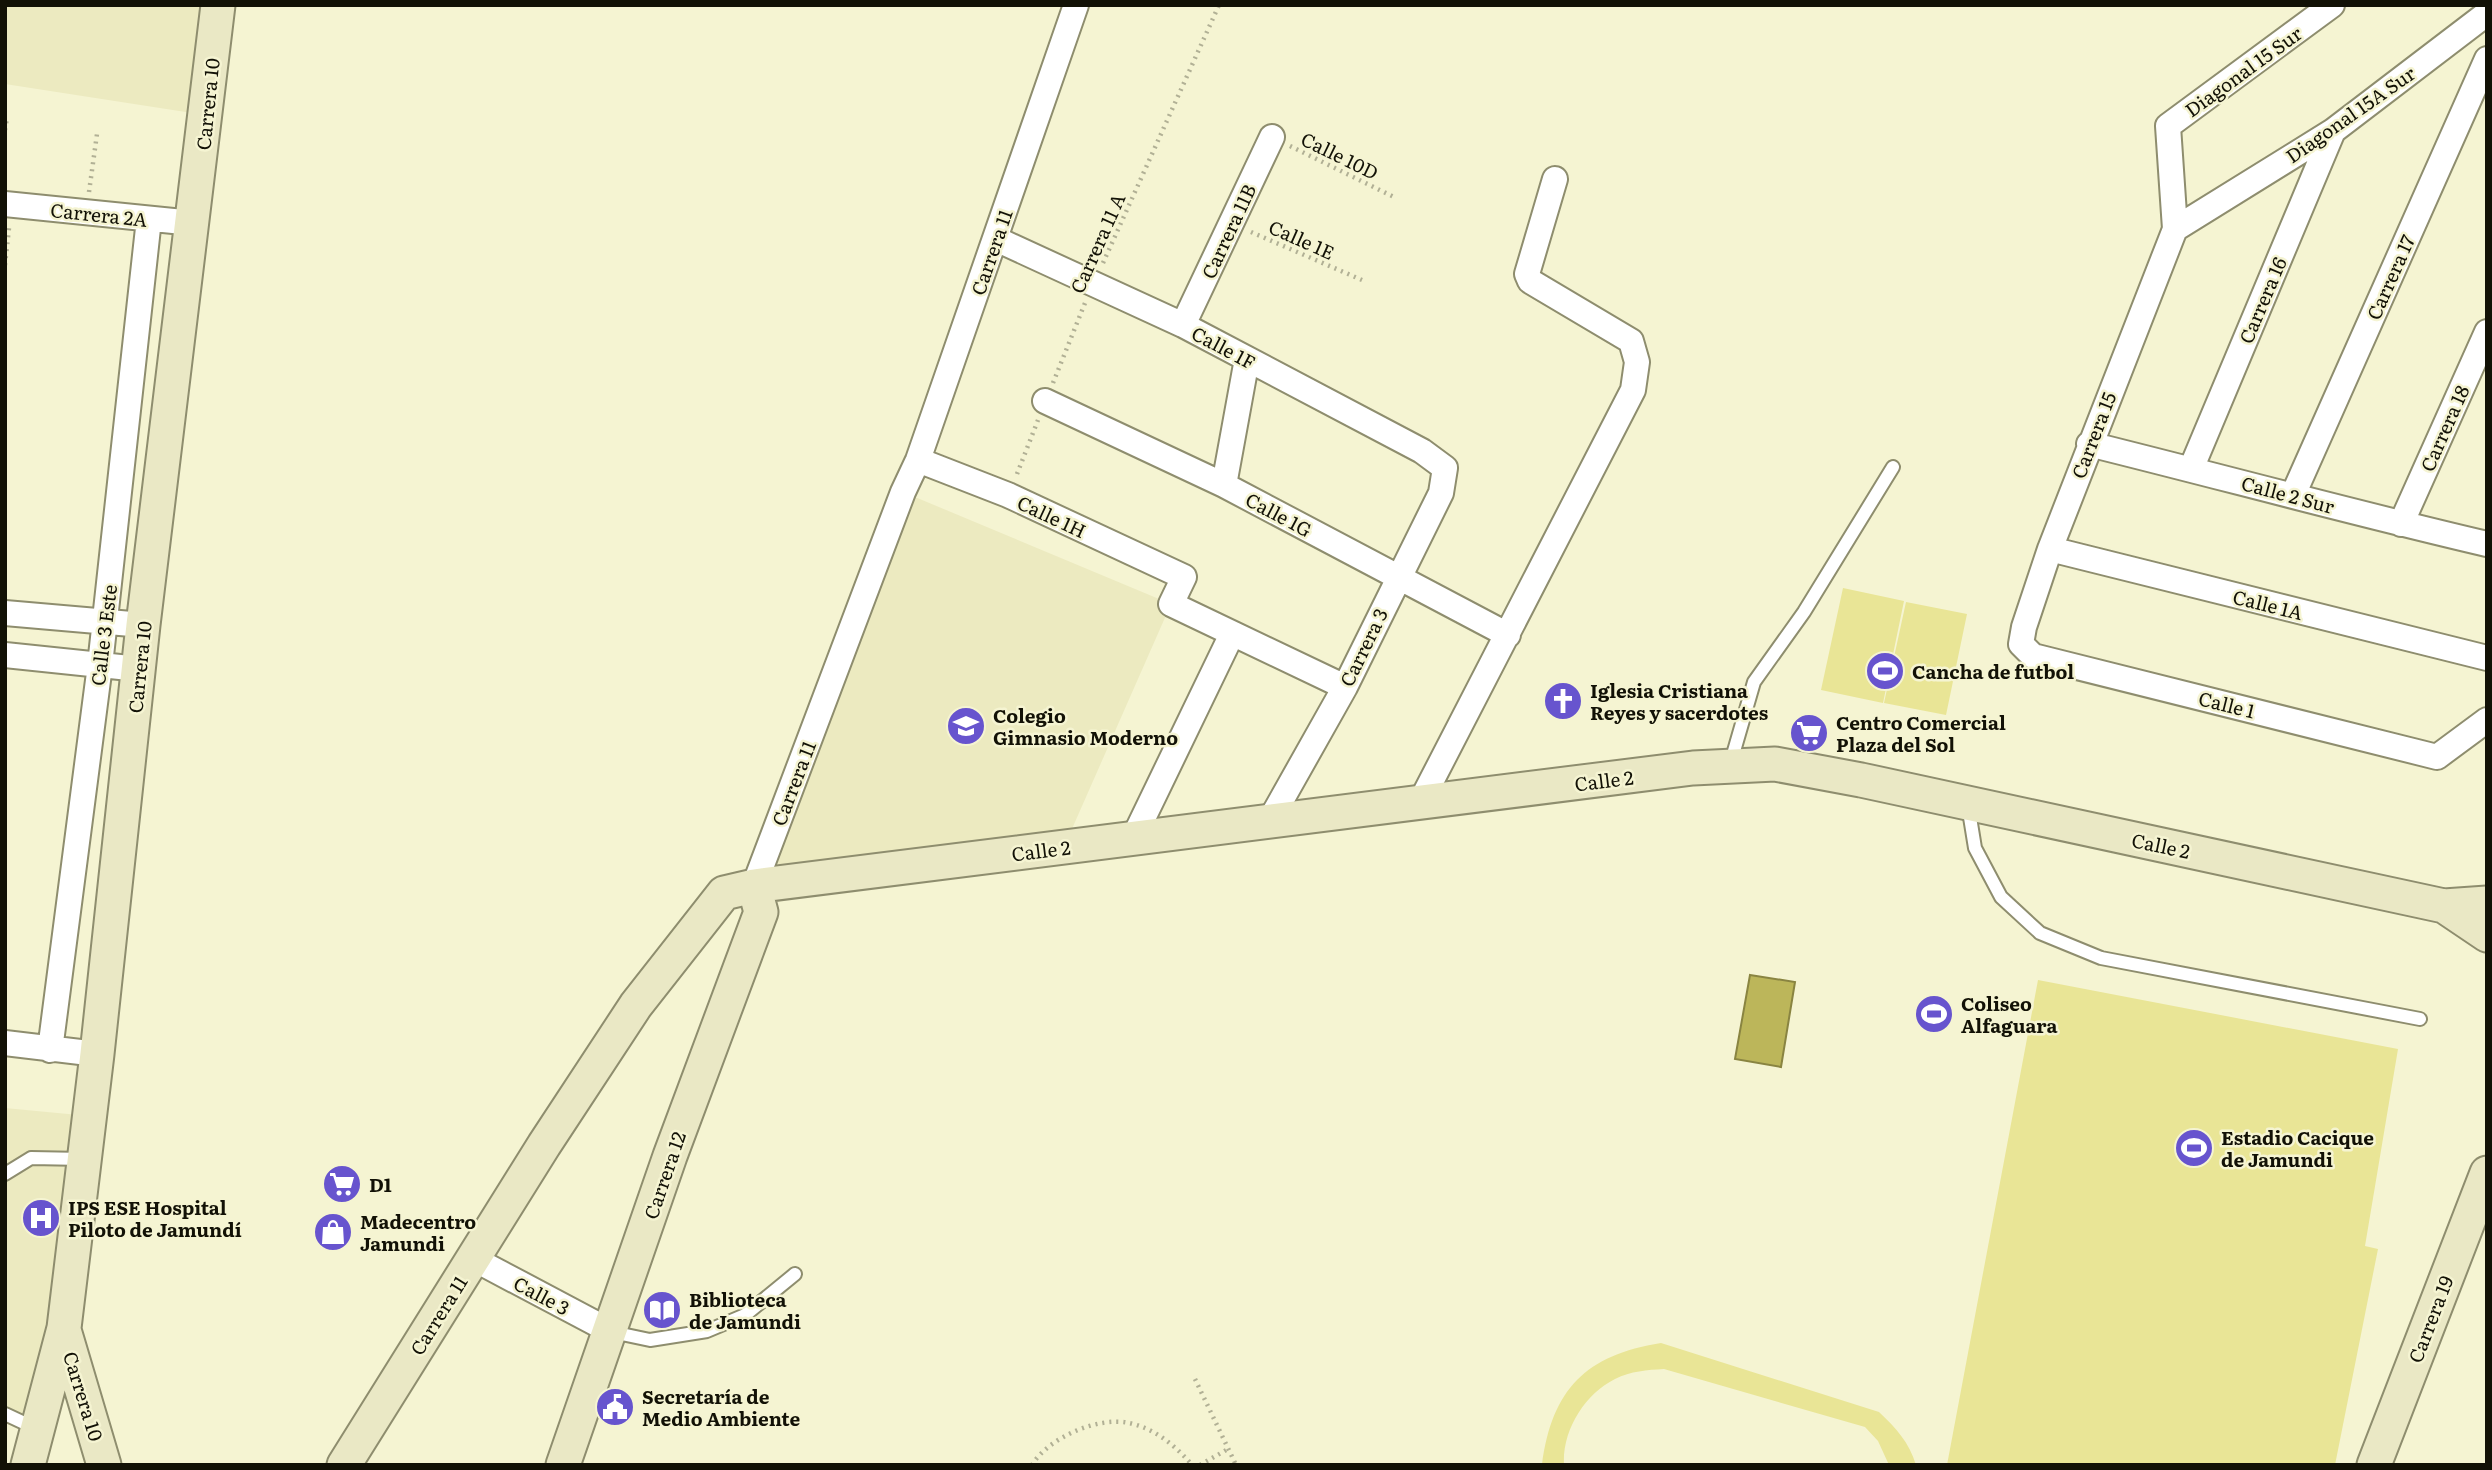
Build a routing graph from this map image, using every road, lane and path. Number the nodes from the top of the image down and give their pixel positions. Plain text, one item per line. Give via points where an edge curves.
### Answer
1 (218, 5) edge
2 (1076, 5) edge
3 (1219, 5) edge
4 (2333, 5) edge
5 (2478, 12) edge
6 (2487, 59) edge
7 (7, 118) edge
8 (5, 130) edge
9 (2333, 131) junction
10 (97, 134) dead end
11 (1272, 137) joint
12 (1555, 178) dead end
13 (1396, 198) dead end
14 (9, 204) edge
15 (87, 212) junction
16 (149, 219) junction
17 (193, 223) junction
18 (1231, 223) junction
19 (2175, 229) junction
20 (996, 239) junction
21 (5, 265) edge
22 (1362, 280) dead end
23 (1093, 284) junction
24 (1183, 325) junction
25 (2487, 332) edge
26 (1247, 359) junction
27 (1045, 401) junction
28 (2089, 444) junction
29 (918, 460) junction
30 (1893, 467) dead end
31 (1445, 468) joint
32 (2191, 469) junction
33 (1224, 485) junction
34 (1008, 495) junction
35 (2293, 495) junction
36 (2401, 524) junction
37 (2487, 544) edge
38 (2050, 549) junction
39 (1397, 577) junction
40 (5, 613) edge
41 (105, 621) junction
42 (143, 625) junction
43 (1232, 634) junction
44 (1508, 635) junction
45 (2021, 644) joint
46 (5, 655) edge
47 (2487, 658) edge
48 (100, 665) junction
49 (139, 669) junction
50 (1345, 687) junction
51 (2487, 720) edge
52 (1730, 766) junction
53 (1420, 803) junction
54 (1968, 803) junction
55 (1269, 822) junction
56 (1133, 839) junction
57 (754, 886) junction
58 (2487, 903) edge
59 (2444, 906) junction
60 (2487, 935) edge
61 (2420, 1019) dead end
62 (5, 1043) edge
63 (50, 1050) junction
64 (97, 1054) junction
65 (84, 1159) junction
66 (2487, 1173) edge
67 (5, 1174) edge
68 (474, 1259) junction
69 (795, 1274) dead end
70 (64, 1328) junction
71 (610, 1331) junction
72 (1195, 1379) dead end
73 (5, 1414) edge
74 (37, 1430) junction
75 (1228, 1449) junction
76 (28, 1465) edge
77 (104, 1465) edge
78 (344, 1465) edge
79 (564, 1465) edge
80 (1032, 1465) edge
81 (1192, 1465) edge
82 (1200, 1465) edge
83 (1236, 1465) edge
84 (2374, 1465) edge

1 - 17 main road, Carrera 10
2 - 20 street, Carrera 11
3 - 23 path, Carrera 11 A
4 - 19 street, Diagonal 15 Sur via 2168,126
5 - 9 street, Diagonal 15A Sur
6 - 35 street, Carrera 17
7 - 8 path
9 - 19 street, Diagonal 15A Sur
9 - 32 street, Carrera 16
10 - 15 path
11 - 13 path, Calle 10D
11 - 18 street, Carrera 11B
12 - 44 street via 1527,274 1530,281 1631,341 1637,362 1633,390
14 - 15 street, Carrera 2A
14 - 21 path
15 - 16 street, Carrera 2A
16 - 17 street, Carrera 2A
16 - 41 street, Calle 3 Este
17 - 42 main road, Carrera 10
18 - 22 path, Calle 1E
18 - 24 street, Carrera 11B
19 - 28 street, Carrera 15
20 - 23 street, Calle 1F
20 - 29 street, Carrera 11
23 - 24 street, Calle 1F
23 - 27 path, Carrera 11 A
24 - 26 street, Calle 1F
25 - 36 street, Carrera 18
26 - 31 street, Calle 1F via 1422,451
26 - 33 street
27 - 33 street, Calle 1G
27 - 34 path, Carrera 11 A
28 - 32 street, Calle 2 Sur
28 - 38 street, Carrera 15
29 - 34 street, Calle 1H
29 - 57 street, Carrera 11
30 - 52 lane via 1804,612 1754,682
31 - 39 street, Carrera 3 via 1441,493
32 - 35 street, Calle 2 Sur
33 - 39 street, Calle 1G
34 - 43 street, Calle 1H via 1184,577 1171,604
35 - 36 street, Calle 2 Sur
36 - 37 street, Calle 2 Sur
38 - 45 street, Carrera 15
38 - 47 street, Calle 1A
39 - 44 street, Calle 1G
39 - 50 street, Carrera 3
40 - 41 street
41 - 42 street
41 - 48 street, Calle 3 Este
42 - 49 main road, Carrera 10
43 - 50 street
43 - 56 street
44 - 53 street
45 - 51 street, Calle 1 via 2033,656 2437,757
46 - 48 street
48 - 49 street
48 - 63 street, Calle 3 Este
49 - 64 main road, Carrera 10
50 - 55 street, Carrera 3
52 - 53 main road, Calle 2
52 - 54 main road, Calle 2 via 1775,764
53 - 55 main road, Calle 2
54 - 59 main road, Calle 2
54 - 61 lane via 1975,848 2001,897 2040,933 2101,958
55 - 56 main road, Calle 2
56 - 57 main road, Calle 2
57 - 68 main road, Carrera 11 via 724,893 636,1005
57 - 71 main road, Carrera 12 via 761,912
58 - 59 main road, Calle 2
59 - 60 main road, Calle 2
62 - 63 street
63 - 64 street
64 - 65 main road, Carrera 10
65 - 67 lane via 31,1158
65 - 70 main road, Carrera 10
66 - 84 main road, Carrera 19
68 - 71 street, Calle 3
68 - 78 main road, Carrera 11
69 - 71 lane via 745,1315 707,1331 650,1340
70 - 74 main road, Carrera 10
70 - 77 main road, Carrera 10
71 - 79 main road, Carrera 12
72 - 75 path
73 - 74 lane
74 - 76 main road, Carrera 10
75 - 82 path
75 - 83 path
80 - 81 path via 1063,1436 1086,1427 1127,1422 1168,1441

